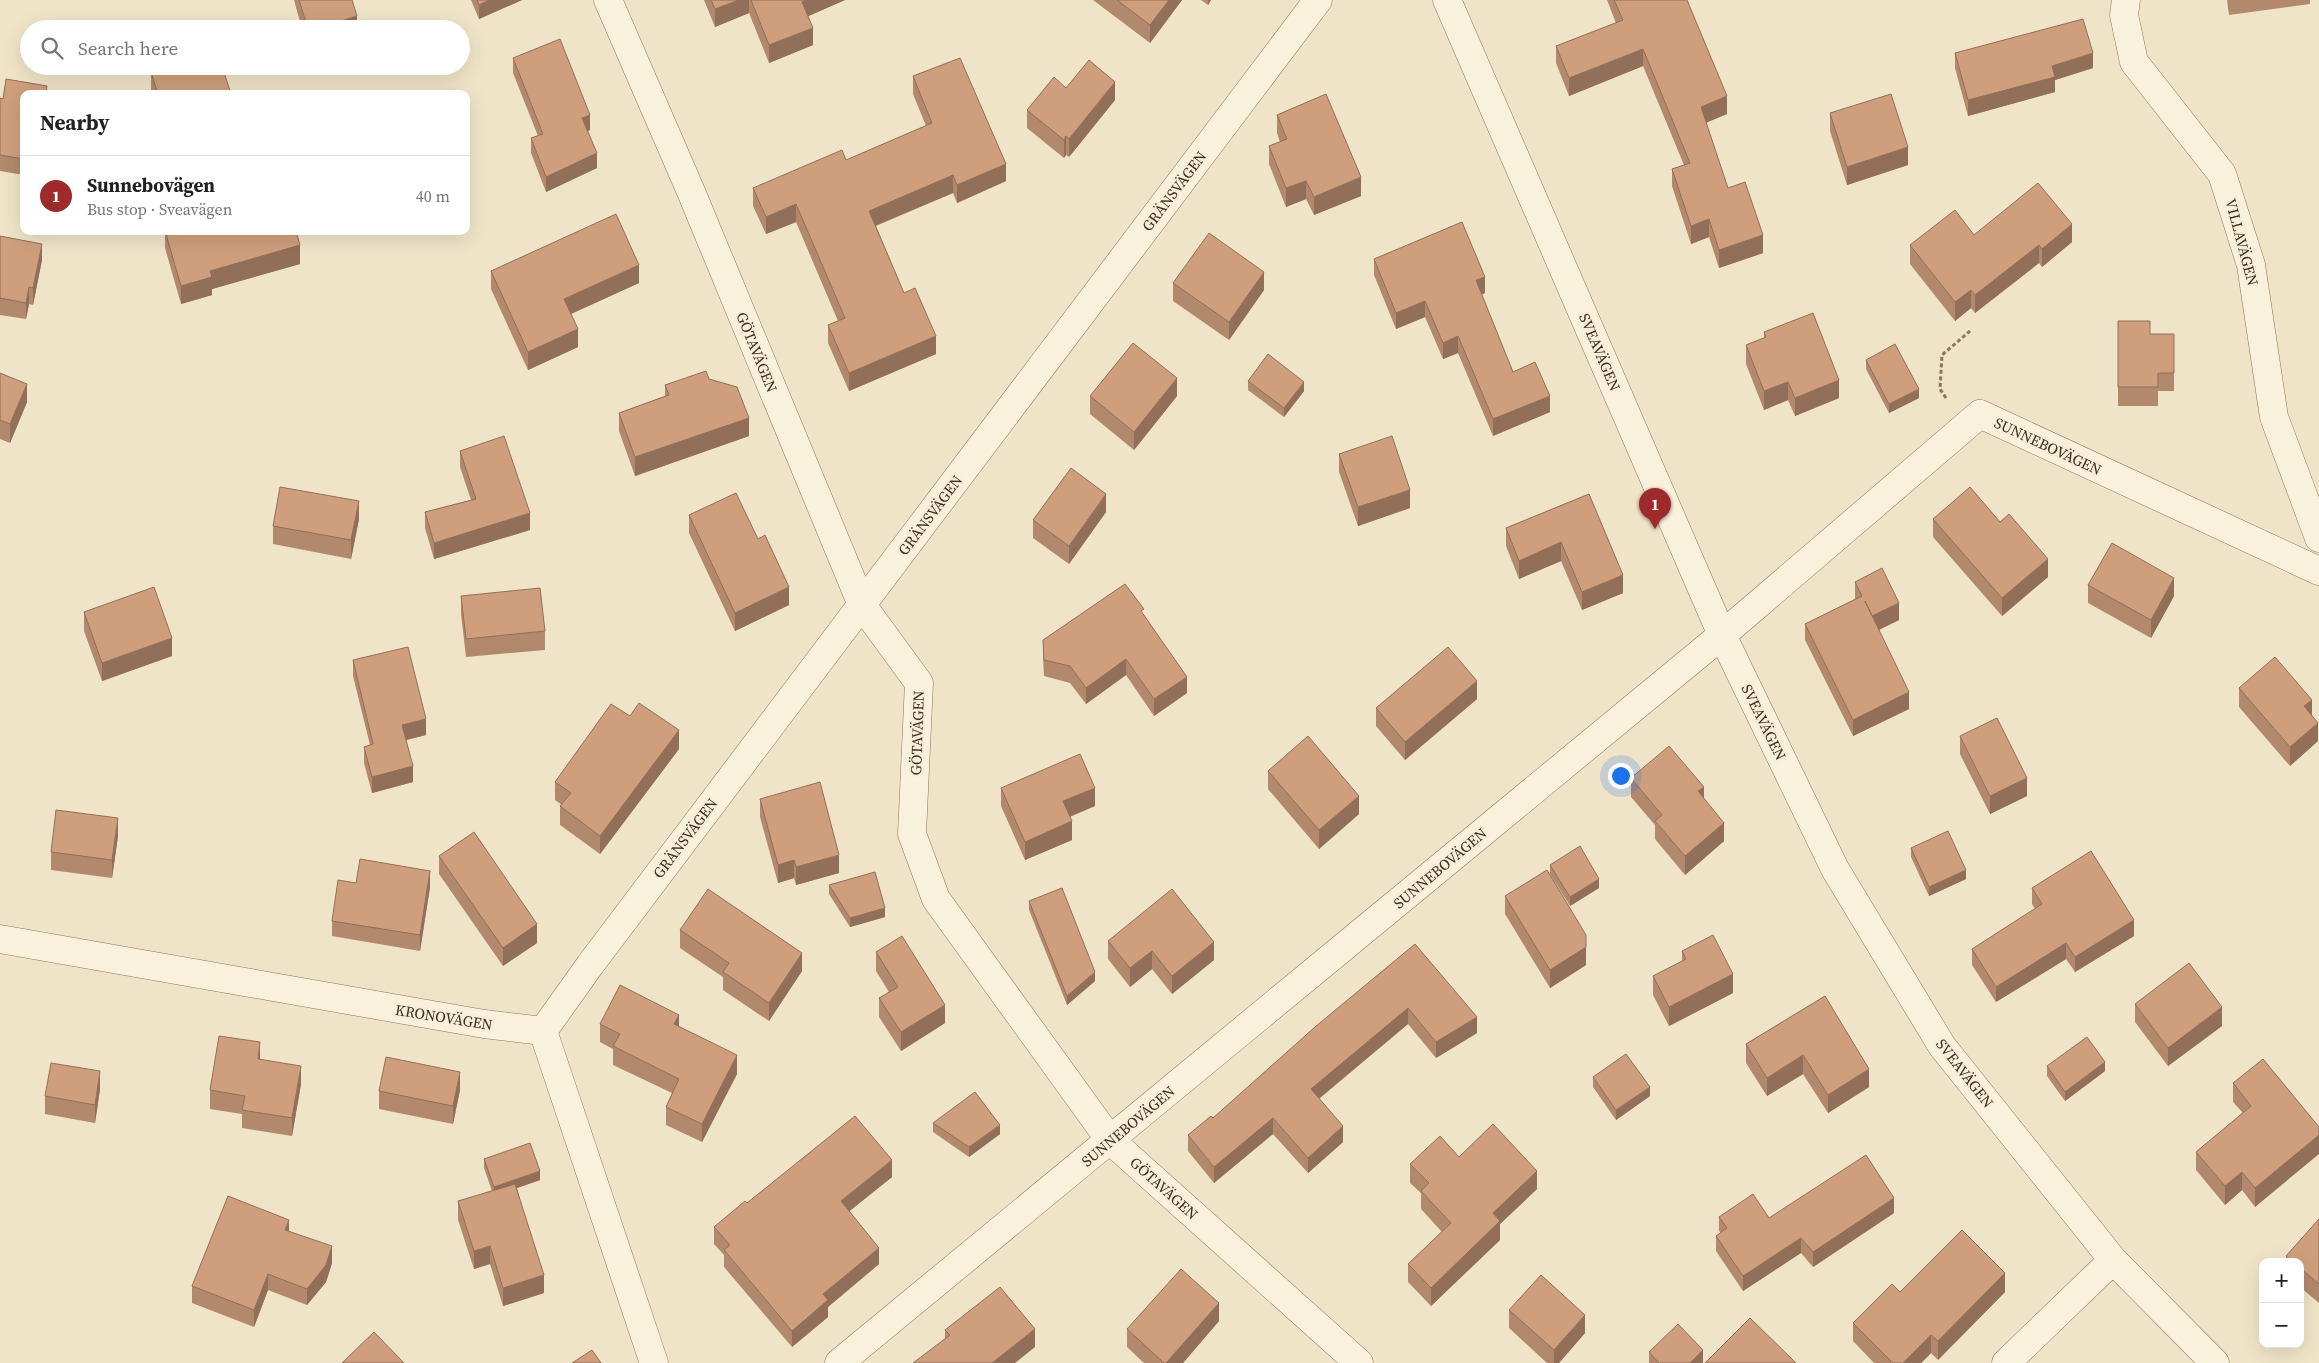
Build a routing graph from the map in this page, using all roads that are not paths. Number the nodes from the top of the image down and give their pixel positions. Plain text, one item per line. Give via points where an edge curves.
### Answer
1 (608, 0) edge
2 (1318, 0) edge
3 (1447, 0) edge
4 (2126, 0) edge
5 (2319, 538) edge
6 (2319, 571) edge
7 (862, 605) junction
8 (1722, 635) junction
9 (0, 939) edge
10 (543, 1031) junction
11 (1110, 1140) junction
12 (2113, 1260) junction
13 (654, 1363) edge
14 (839, 1363) edge
15 (1359, 1363) edge
16 (2006, 1363) edge
17 (2215, 1363) edge

1 - 7 street, GÖTAVÄGEN
2 - 7 street, GRÄNSVÄGEN
3 - 8 street, SVEAVÄGEN
4 - 5 street, VILLAVÄGEN via 2124,15 2134,62 2222,174 2251,265 2274,417
6 - 8 street, SUNNEBOVÄGEN via 1980,414
7 - 10 street, GRÄNSVÄGEN
7 - 11 street, GÖTAVÄGEN via 919,683 912,834 936,898
8 - 11 street, SUNNEBOVÄGEN
8 - 12 street, SVEAVÄGEN via 1835,869 1942,1046
9 - 10 street, KRONOVÄGEN via 484,1024
10 - 13 street
11 - 14 street, SUNNEBOVÄGEN
11 - 15 street, GÖTAVÄGEN
12 - 16 street
12 - 17 street, SVEAVÄGEN

